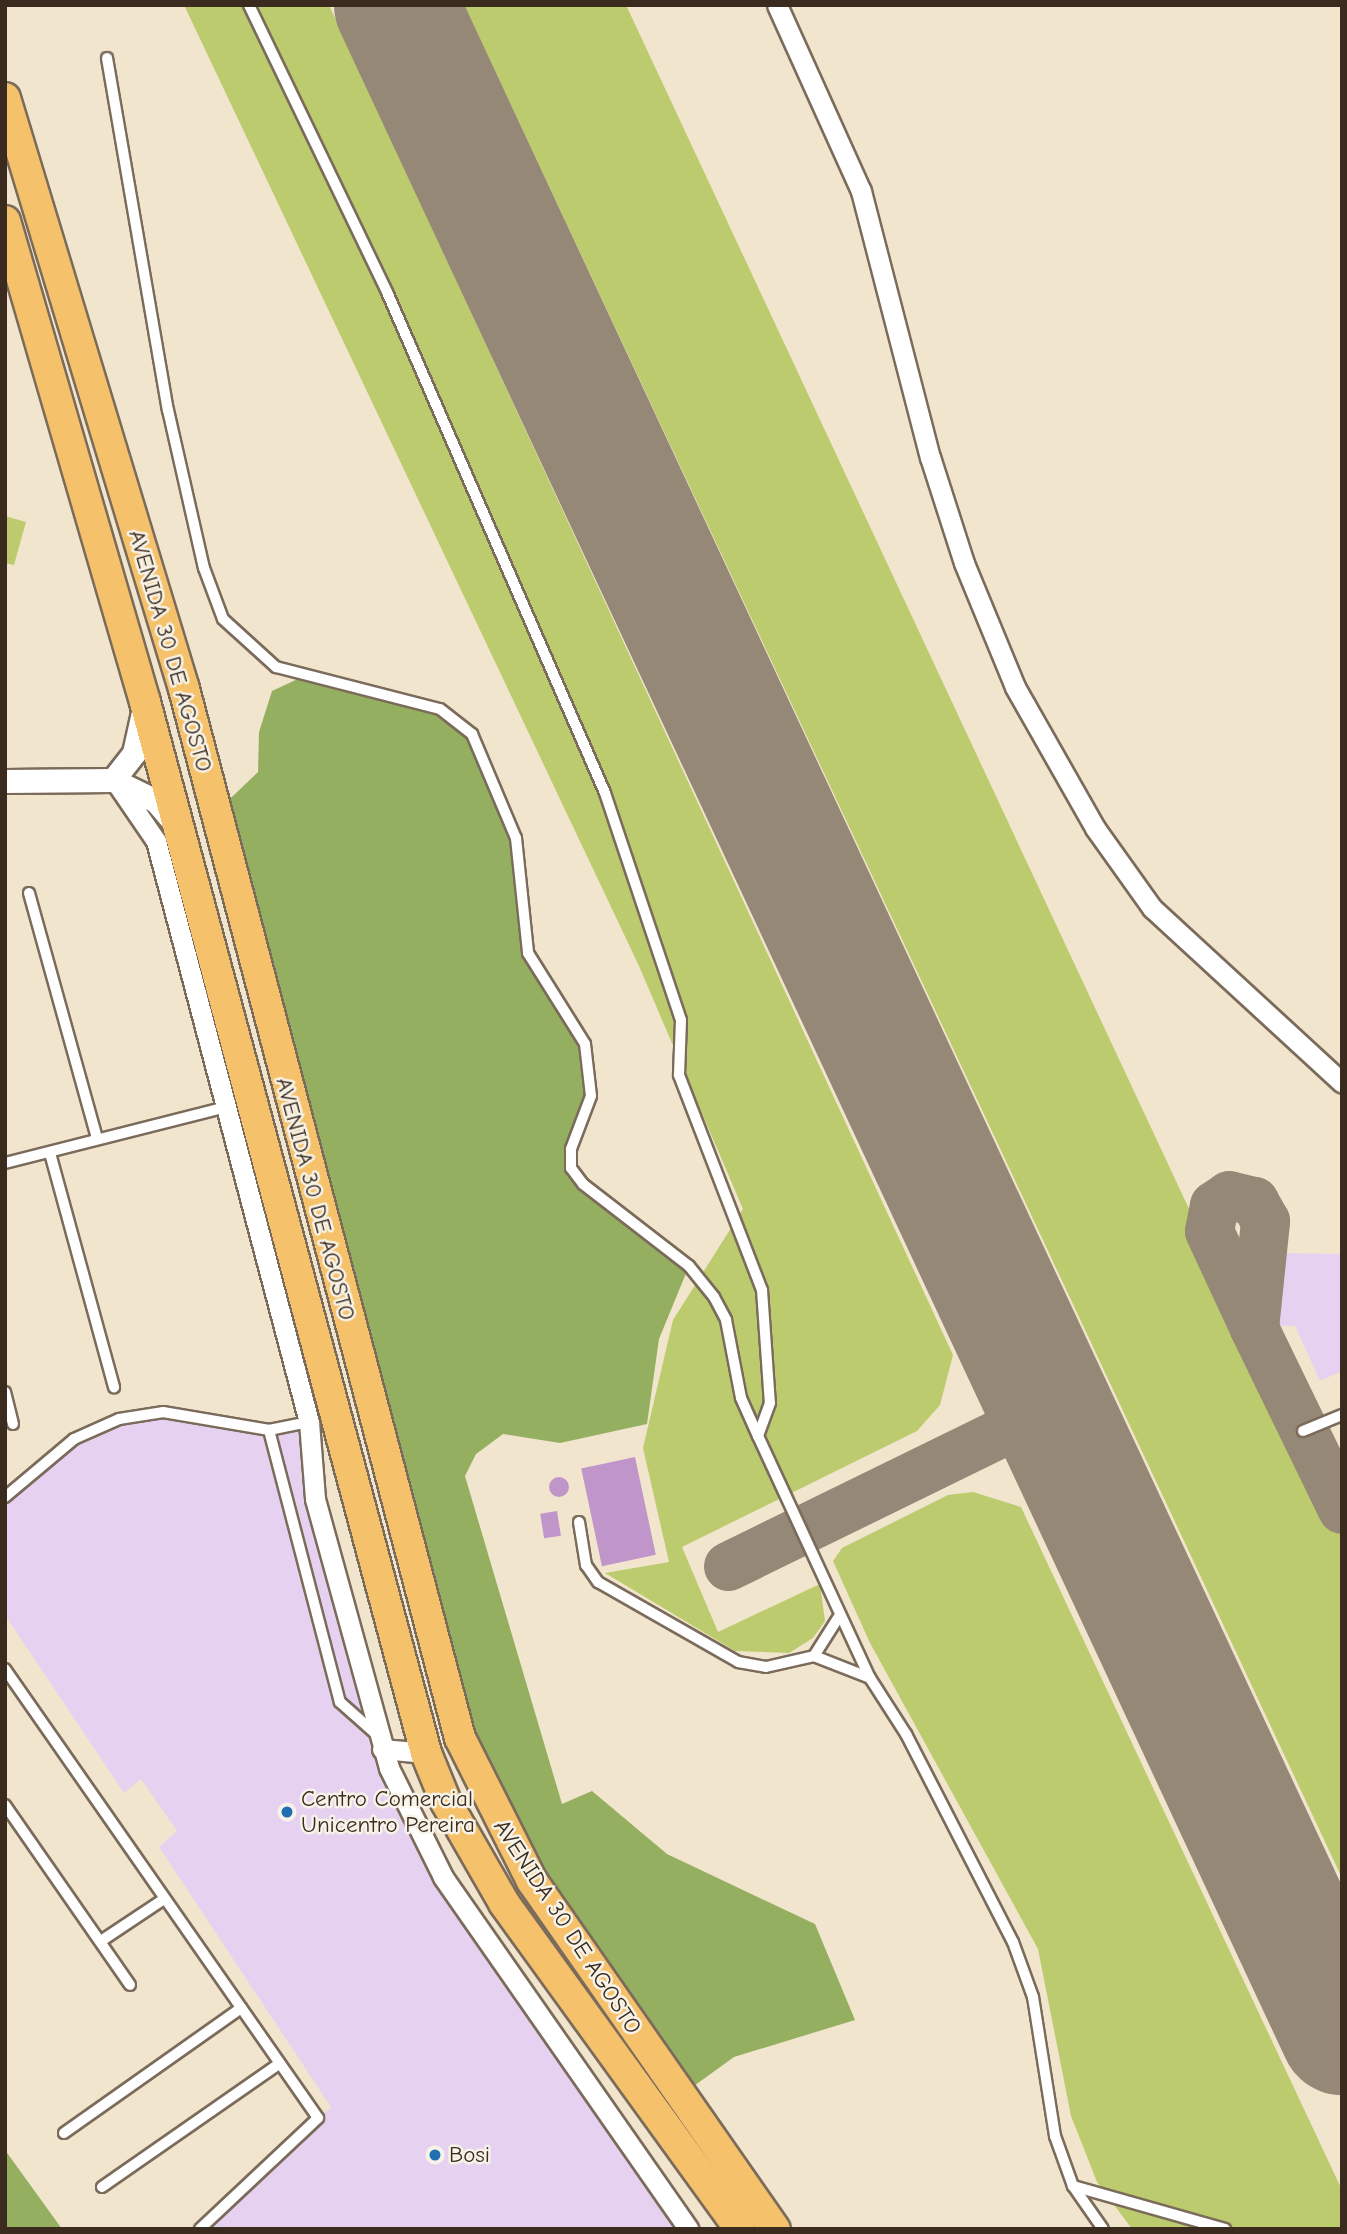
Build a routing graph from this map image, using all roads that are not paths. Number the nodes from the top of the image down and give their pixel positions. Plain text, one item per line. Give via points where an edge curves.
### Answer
1 (249, 5) edge
2 (777, 5) edge
3 (107, 58) dead end
4 (5, 98) edge
5 (5, 221) edge
6 (145, 702) junction
7 (113, 779) junction
8 (5, 781) edge
9 (177, 826) junction
10 (29, 893) dead end
11 (1342, 1083) edge
12 (226, 1107) junction
13 (97, 1139) junction
14 (50, 1153) junction
15 (5, 1163) edge
16 (114, 1387) dead end
17 (5, 1392) edge
18 (1342, 1415) edge
19 (321, 1417) junction
20 (13, 1424) dead end
21 (269, 1430) junction
22 (1303, 1431) dead end
23 (758, 1436) junction
24 (5, 1497) edge
25 (579, 1522) dead end
26 (838, 1618) junction
27 (814, 1656) junction
28 (5, 1669) edge
29 (870, 1678) junction
30 (380, 1742) junction
31 (426, 1753) junction
32 (5, 1805) edge
33 (164, 1899) junction
34 (101, 1941) junction
35 (130, 1984) dead end
36 (241, 2008) junction
37 (279, 2063) junction
38 (64, 2133) dead end
39 (1073, 2186) junction
40 (102, 2187) dead end
41 (200, 2229) edge
42 (689, 2229) edge
43 (740, 2229) edge
44 (775, 2229) edge
45 (1103, 2229) edge
46 (1225, 2229) edge

1 - 23 lane via 387,292 605,793 681,1020 680,1075 762,1290 770,1403
2 - 11 street via 857,179 939,484 1015,687 1095,828 1152,908
3 - 23 lane via 168,410 204,568 223,619 276,667 440,709 472,734 516,838 528,953 586,1045 591,1096 571,1149 571,1168 583,1184 689,1266 714,1297 726,1320 741,1398
4 - 44 main road, AVENIDA 30 DE AGOSTO via 184,689 460,1738 532,1881
5 - 6 main road, AVENIDA 30 DE AGOSTO
6 - 7 street via 134,753
6 - 9 main road, AVENIDA 30 DE AGOSTO
7 - 8 street
7 - 9 street via 156,801
7 - 12 street via 156,841
9 - 19 main road, AVENIDA 30 DE AGOSTO
10 - 13 lane
12 - 13 lane
12 - 19 street
13 - 14 lane
14 - 15 lane
14 - 16 lane
17 - 20 lane
18 - 22 lane
19 - 21 lane
19 - 30 street via 315,1499
19 - 31 main road, AVENIDA 30 DE AGOSTO
21 - 24 lane via 163,1412 120,1419 74,1439
21 - 30 lane via 340,1702
23 - 26 lane
25 - 27 lane via 586,1565 598,1582 738,1662 774,1667
26 - 27 lane
26 - 29 lane
27 - 29 lane
28 - 33 lane
29 - 39 lane via 906,1734 1024,1969 1055,2136
30 - 31 street
30 - 42 street via 443,1877
31 - 43 main road, AVENIDA 30 DE AGOSTO via 446,1802 504,1903
32 - 34 lane
33 - 34 lane
33 - 36 lane
34 - 35 lane
36 - 37 lane
36 - 38 lane
37 - 40 lane
37 - 41 lane via 318,2118
39 - 45 lane
39 - 46 lane

